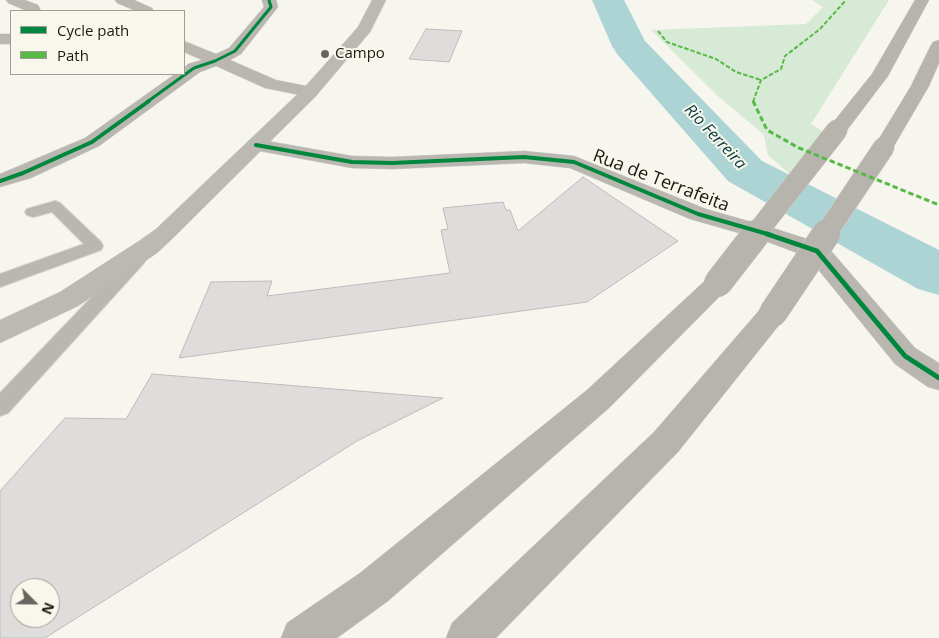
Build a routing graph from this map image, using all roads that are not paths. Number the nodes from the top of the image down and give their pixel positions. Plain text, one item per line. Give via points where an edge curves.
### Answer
1 (14, 0) edge
2 (122, 0) edge
3 (269, 0) edge
4 (379, 0) edge
5 (922, 0) edge
6 (34, 10) edge
7 (145, 10) edge
8 (939, 45) edge
9 (185, 46) edge
10 (216, 61) junction
11 (184, 75) edge
12 (185, 75) edge
13 (310, 92) junction
14 (256, 145) junction
15 (0, 181) edge
16 (33, 212) dead end
17 (148, 247) junction
18 (0, 280) edge
19 (0, 332) edge
20 (939, 378) edge
21 (0, 407) edge
22 (302, 638) edge
23 (467, 638) edge

1 - 6 street
2 - 7 street
3 - 10 street via 271,7 235,51
4 - 13 main road via 365,28
5 - 22 highway, bridge via 879,76 718,283 598,398 374,587
8 - 23 highway, bridge via 920,86 884,146 774,313 666,442
9 - 10 street
10 - 12 street
10 - 13 street via 271,84
11 - 15 street via 92,142
13 - 14 main road
14 - 17 main road
14 - 20 street, Rua de Terrafeita via 352,162 524,157 574,162 698,214 817,251 905,356
16 - 18 lane via 55,206 95,246
17 - 19 main road via 69,299
17 - 21 lane

